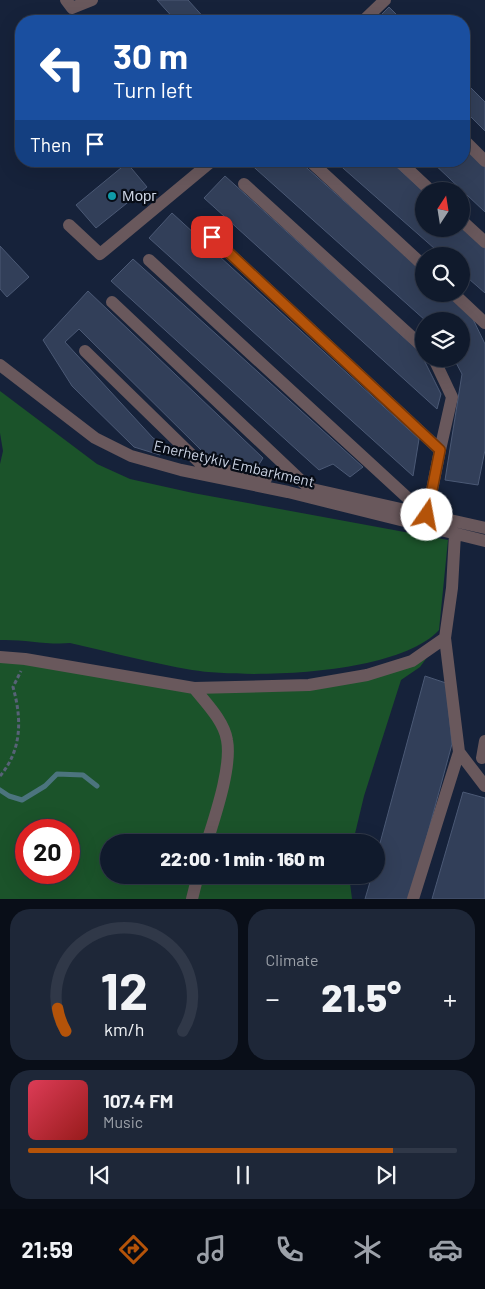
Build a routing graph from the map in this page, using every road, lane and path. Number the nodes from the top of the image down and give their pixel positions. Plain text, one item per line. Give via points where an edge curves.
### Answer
1 (66, 0) edge
2 (92, 0) edge
3 (385, 0) edge
4 (369, 15) edge
5 (470, 146) edge
6 (485, 161) edge
7 (205, 167) edge
8 (317, 167) edge
9 (405, 167) edge
10 (421, 182) edge
11 (244, 184) dead end
12 (69, 224) dead end
13 (198, 224) dead end
14 (470, 228) edge
15 (485, 242) edge
16 (415, 258) edge
17 (149, 260) dead end
18 (112, 302) dead end
19 (463, 302) edge
20 (485, 323) edge
21 (415, 340) edge
22 (85, 351) dead end
23 (0, 365) edge
24 (438, 367) edge
25 (440, 450) junction
26 (310, 489) junction
27 (427, 515) junction
28 (484, 529) edge
29 (455, 534) junction
30 (445, 638) junction
31 (0, 657) edge
32 (25, 659) junction
33 (194, 688) junction
34 (485, 741) edge
35 (458, 752) junction
36 (482, 758) dead end
37 (0, 776) edge
38 (485, 786) edge
39 (209, 834) edge
40 (196, 884) edge
41 (192, 899) edge
42 (413, 899) edge

1 - 2 street via 72,8
3 - 4 street
5 - 6 street
7 - 12 street via 100,254
8 - 16 street
9 - 10 street
11 - 21 street
13 - 25 street
14 - 15 street
17 - 27 street
18 - 26 street
19 - 20 street
22 - 26 street via 202,465
23 - 29 street, Enerhetykiv Embarkment via 95,438 131,456
24 - 25 street via 452,397
25 - 27 street
26 - 27 street
27 - 28 street
28 - 29 street, Enerhetykiv Embarkment
29 - 30 street
30 - 33 street via 412,661 367,675 309,686
30 - 35 street
31 - 32 street
32 - 33 street
32 - 37 path via 13,687 20,732 15,752
33 - 39 street via 218,718 227,740 226,771
34 - 36 street
35 - 38 street
35 - 42 street
40 - 41 street

